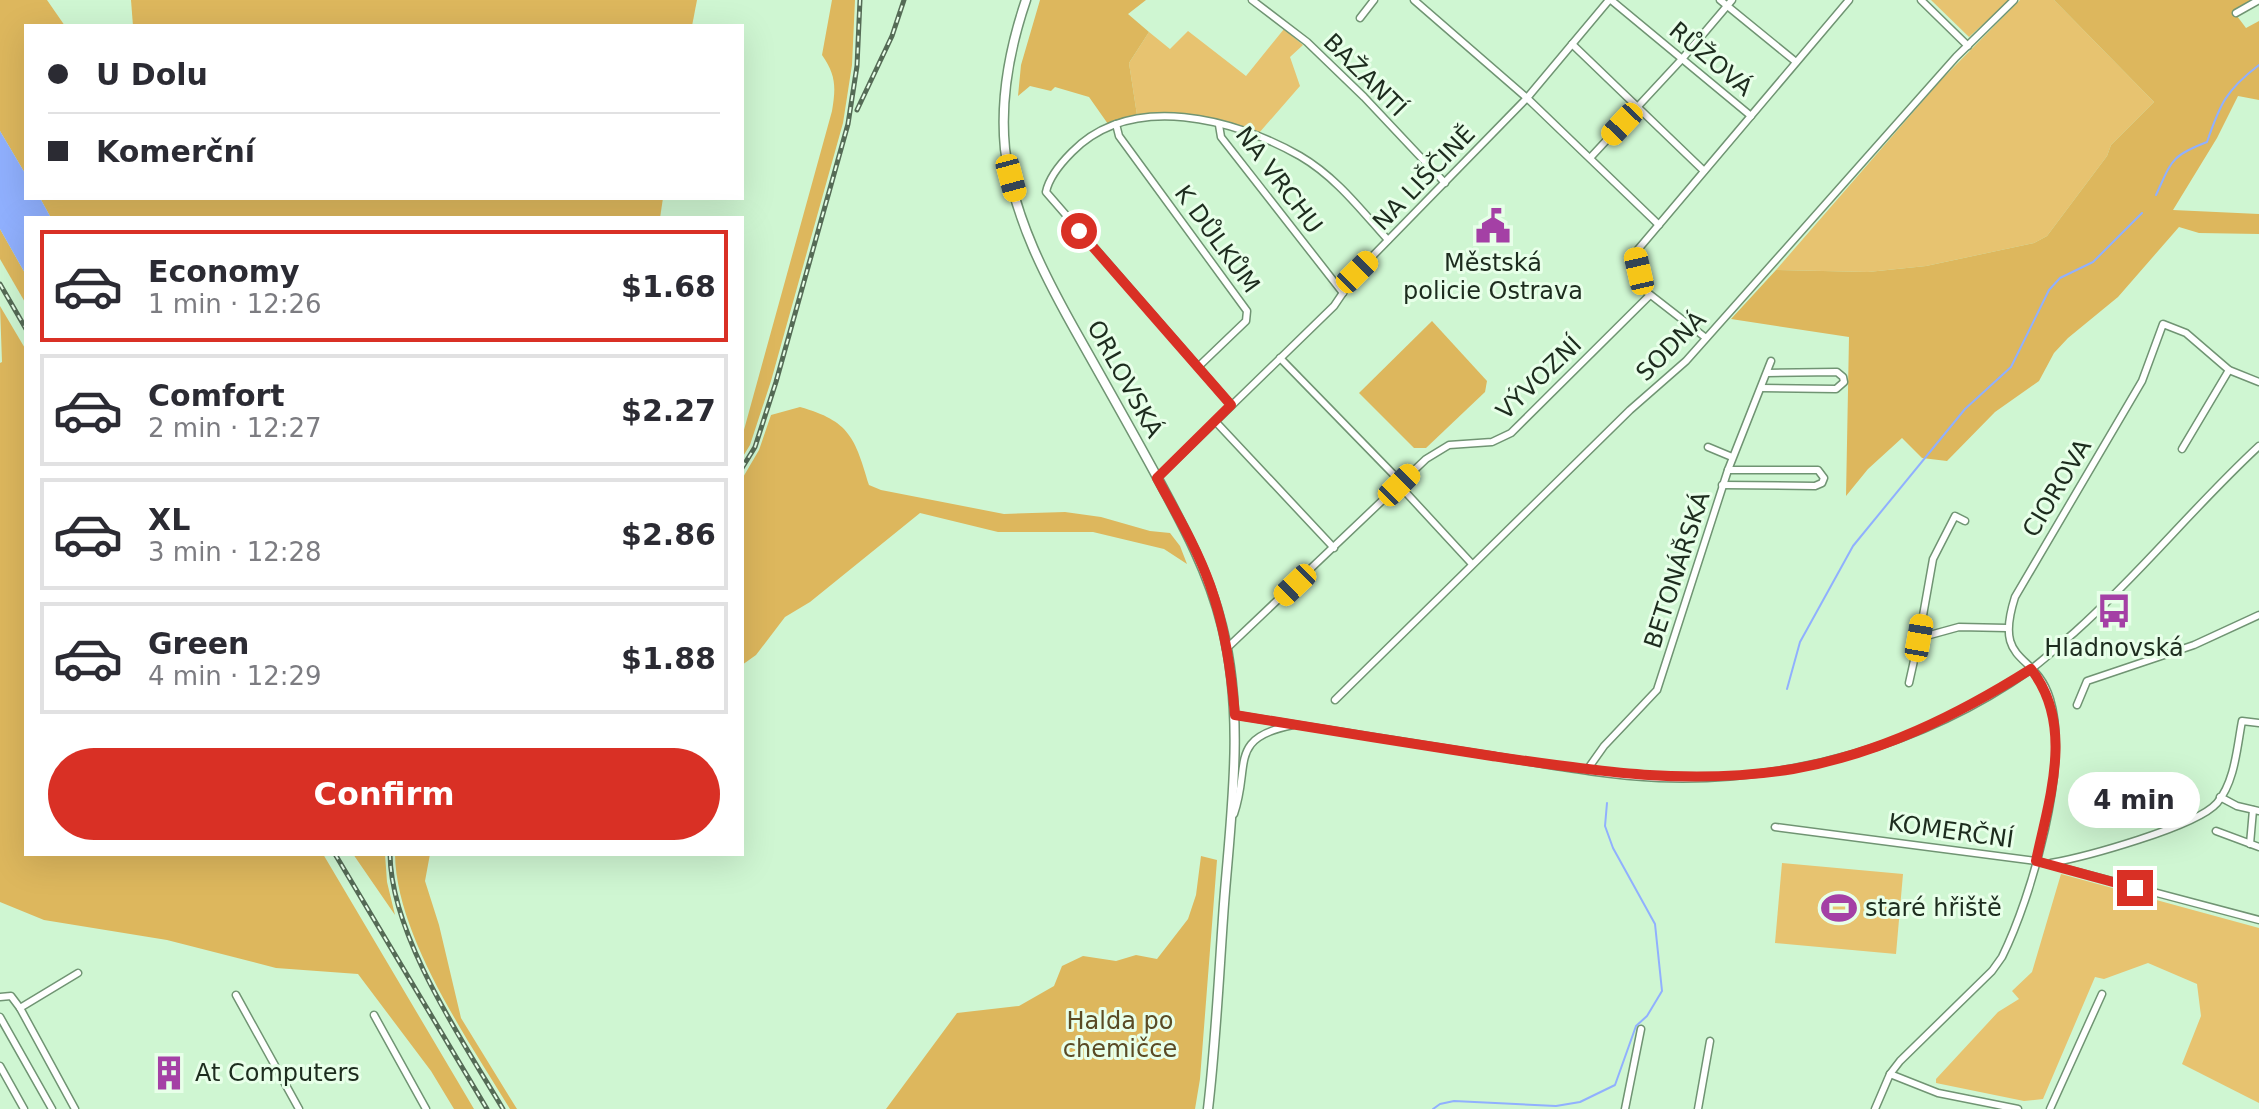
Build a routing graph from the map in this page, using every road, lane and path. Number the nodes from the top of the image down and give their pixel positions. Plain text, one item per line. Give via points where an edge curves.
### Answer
1 (1026, 0) edge
2 (1252, 0) edge
3 (1374, 0) edge
4 (1414, 0) edge
5 (1610, 0) edge
6 (1720, 0) edge
7 (1849, 0) edge
8 (1921, 0) edge
9 (2014, 0) edge
10 (2259, 0) edge
11 (1729, 3) edge
12 (2236, 13) dead end
13 (1360, 18) dead end
14 (1572, 44) junction
15 (1968, 46) junction
16 (1682, 59) junction
17 (1796, 62) junction
18 (1527, 98) junction
19 (1638, 106) junction
20 (1751, 116) junction
21 (1116, 124) junction
22 (1219, 125) junction
23 (1590, 158) junction
24 (1704, 171) junction
25 (1445, 183) junction
26 (1659, 225) junction
27 (1388, 240) junction
28 (1343, 293) junction
29 (1649, 296) junction
30 (1706, 338) junction
31 (1280, 358) junction
32 (1771, 361) dead end
33 (1198, 367) junction
34 (2229, 370) junction
35 (1767, 373) junction
36 (2259, 382) edge
37 (1761, 388) junction
38 (1231, 405) junction
39 (1215, 421) junction
40 (2259, 446) edge
41 (1708, 447) dead end
42 (2182, 449) dead end
43 (1732, 457) junction
44 (1728, 470) junction
45 (1157, 478) junction
46 (1399, 485) junction
47 (1722, 485) junction
48 (1965, 521) dead end
49 (1334, 548) junction
50 (1472, 564) junction
51 (2259, 615) edge
52 (2007, 628) junction
53 (1919, 638) junction
54 (1226, 649) junction
55 (2031, 669) junction
56 (1909, 683) dead end
57 (1335, 700) dead end
58 (2077, 705) dead end
59 (1235, 715) junction
60 (2259, 723) edge
61 (1297, 725) junction
62 (1587, 770) junction
63 (2220, 797) junction
64 (2256, 810) edge
65 (1231, 825) junction
66 (1775, 827) dead end
67 (2216, 831) dead end
68 (2250, 844) junction
69 (2259, 847) edge
70 (2036, 861) junction
71 (2047, 864) junction
72 (2259, 920) edge
73 (78, 973) dead end
74 (2102, 994) dead end
75 (236, 995) dead end
76 (0, 997) edge
77 (20, 1008) junction
78 (374, 1015) dead end
79 (1, 1018) edge
80 (1641, 1029) dead end
81 (1710, 1041) dead end
82 (0, 1066) edge
83 (1890, 1074) junction
84 (24, 1109) edge
85 (52, 1109) edge
86 (75, 1109) edge
87 (299, 1109) edge
88 (426, 1109) edge
89 (1208, 1109) edge
90 (1625, 1109) edge
91 (1698, 1109) edge
92 (1875, 1109) edge
93 (2018, 1109) edge
94 (2050, 1109) edge

1 - 45 main road, ORLOVSKÁ via 1010,57 1005,119 1005,148 1021,215 1064,311
2 - 25 street, BAŽANTÍ via 1307,42
3 - 13 street
4 - 18 street
5 - 14 street, NA LIŠČINĚ
5 - 16 street, RŮŽOVÁ
6 - 11 street
7 - 17 street
8 - 15 street
9 - 15 street, SODNÁ
10 - 12 street
11 - 16 street
11 - 17 street
14 - 18 street, NA LIŠČINĚ
14 - 19 street
15 - 30 street, SODNÁ
16 - 19 street
16 - 20 street, RŮŽOVÁ
17 - 20 street
18 - 23 street
18 - 25 street, NA LIŠČINĚ
19 - 23 street
19 - 24 street
20 - 24 street
21 - 22 street via 1164,116
21 - 33 street, K DŮLKŮM via 1119,136 1247,311 1246,321
21 - 33 street via 1081,142 1046,192
22 - 27 street via 1259,136 1302,157 1335,180
22 - 28 street, NA VRCHU via 1221,137
23 - 26 street
24 - 26 street
25 - 27 street, NA LIŠČINĚ
26 - 29 street via 1635,253
27 - 28 street, NA LIŠČINĚ
28 - 31 street, NA LIŠČINĚ
29 - 30 street
29 - 46 street, VÝVOZNÍ via 1511,433 1492,442 1449,445
30 - 50 street, SODNÁ
31 - 38 street, NA LIŠČINĚ
31 - 46 street
32 - 35 street, BETONÁŘSKÁ
33 - 38 street
34 - 36 street
34 - 42 street
34 - 52 street, CIOROVA via 2186,333 2163,324 2142,381 2015,597
35 - 37 street, BETONÁŘSKÁ
35 - 37 street via 1837,372 1844,382 1836,389
37 - 43 street, BETONÁŘSKÁ
38 - 39 street, NA LIŠČINĚ
39 - 45 street, NA LIŠČINĚ
39 - 49 street
40 - 55 street via 2119,592
41 - 43 street
43 - 44 street, BETONÁŘSKÁ
44 - 47 street, BETONÁŘSKÁ
44 - 47 street via 1816,469 1824,478 1815,486
45 - 54 main road, ORLOVSKÁ via 1210,584
46 - 49 street, VÝVOZNÍ
46 - 50 street
47 - 62 street, BETONÁŘSKÁ via 1657,690
48 - 53 street via 1955,516 1933,559
49 - 54 street, VÝVOZNÍ
50 - 57 street, SODNÁ
51 - 58 street via 2194,645 2087,681
52 - 53 street via 1959,627
52 - 55 street via 2018,656
53 - 56 street
54 - 59 main road, ORLOVSKÁ
55 - 62 street via 1959,712 1907,735 1795,769 1659,778
55 - 70 street via 2050,699 2056,753
59 - 61 street
59 - 65 main road, ORLOVSKÁ
60 - 63 street via 2242,721 2233,771
61 - 62 street
61 - 65 street via 1268,731 1246,750
63 - 64 street
63 - 71 street via 2196,817 2101,853
64 - 68 street
65 - 89 main road, ORLOVSKÁ
66 - 70 street, KOMERČNÍ
67 - 68 street
68 - 69 street
70 - 71 street, KOMERČNÍ
70 - 83 street via 2002,957
71 - 72 street, KOMERČNÍ
73 - 77 street
74 - 94 street
75 - 87 street
76 - 77 street via 11,996
77 - 86 street
78 - 88 street
79 - 85 street
80 - 90 street
81 - 91 street
82 - 84 street
83 - 92 street
83 - 93 street via 1938,1093

